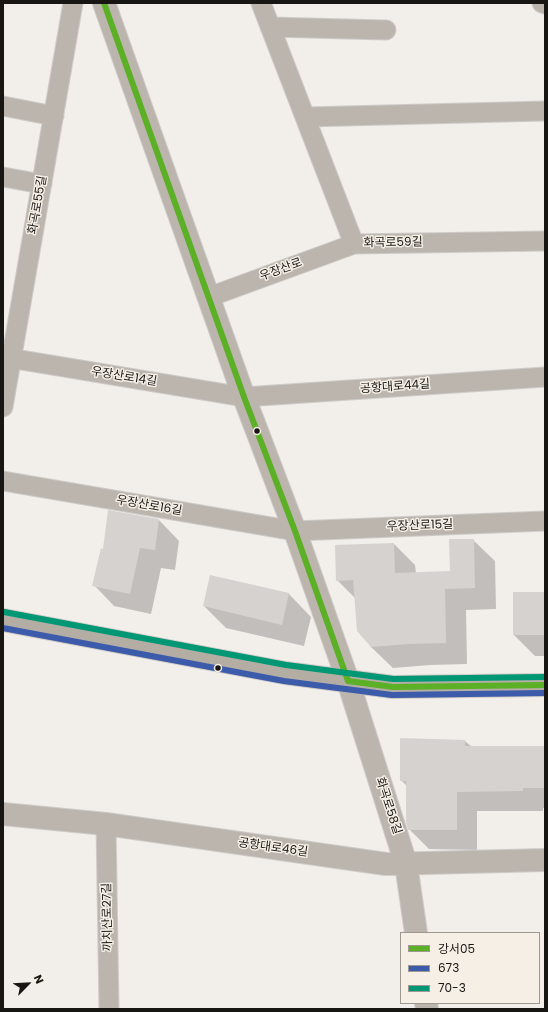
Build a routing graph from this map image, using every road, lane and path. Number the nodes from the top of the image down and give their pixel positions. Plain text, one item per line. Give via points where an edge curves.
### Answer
1 (74, 3) edge
2 (104, 3) edge
3 (261, 3) edge
4 (542, 3) edge
5 (545, 4) edge
6 (270, 27) junction
7 (386, 30) dead end
8 (3, 106) edge
9 (545, 111) edge
10 (54, 116) junction
11 (305, 117) junction
12 (3, 177) edge
13 (42, 184) junction
14 (545, 241) edge
15 (354, 244) junction
16 (209, 297) junction
17 (7, 358) edge
18 (545, 377) edge
19 (244, 397) junction
20 (3, 407) edge
21 (3, 481) edge
22 (545, 521) edge
23 (295, 532) junction
24 (3, 620) edge
25 (348, 681) junction
26 (545, 685) edge
27 (3, 814) edge
28 (106, 824) junction
29 (545, 860) edge
30 (406, 864) junction
31 (416, 932) edge
32 (109, 1009) edge

1 - 10 street, 화곡로55길
2 - 16 street
3 - 6 street, 화곡로59길
4 - 5 street
6 - 7 street
6 - 11 street, 화곡로59길
8 - 10 street
9 - 11 street
10 - 13 street, 화곡로55길
11 - 15 street, 화곡로59길
12 - 13 street
13 - 17 street, 화곡로55길
14 - 15 street, 화곡로59길
15 - 16 street, 우장산로
16 - 19 street
17 - 19 street, 우장산로14길
17 - 20 street, 화곡로55길
18 - 19 street, 공항대로44길
19 - 23 street
21 - 23 street, 우장산로16길
22 - 23 street, 우장산로15길
23 - 25 street
24 - 25 main road via 285,673
25 - 26 main road via 393,687
25 - 30 street, 화곡로58길
27 - 28 street, 공항대로46길
28 - 30 street, 공항대로46길 via 386,864
28 - 32 street, 까치산로27길
29 - 30 street, 공항대로46길
30 - 31 street, 화곡로58길

